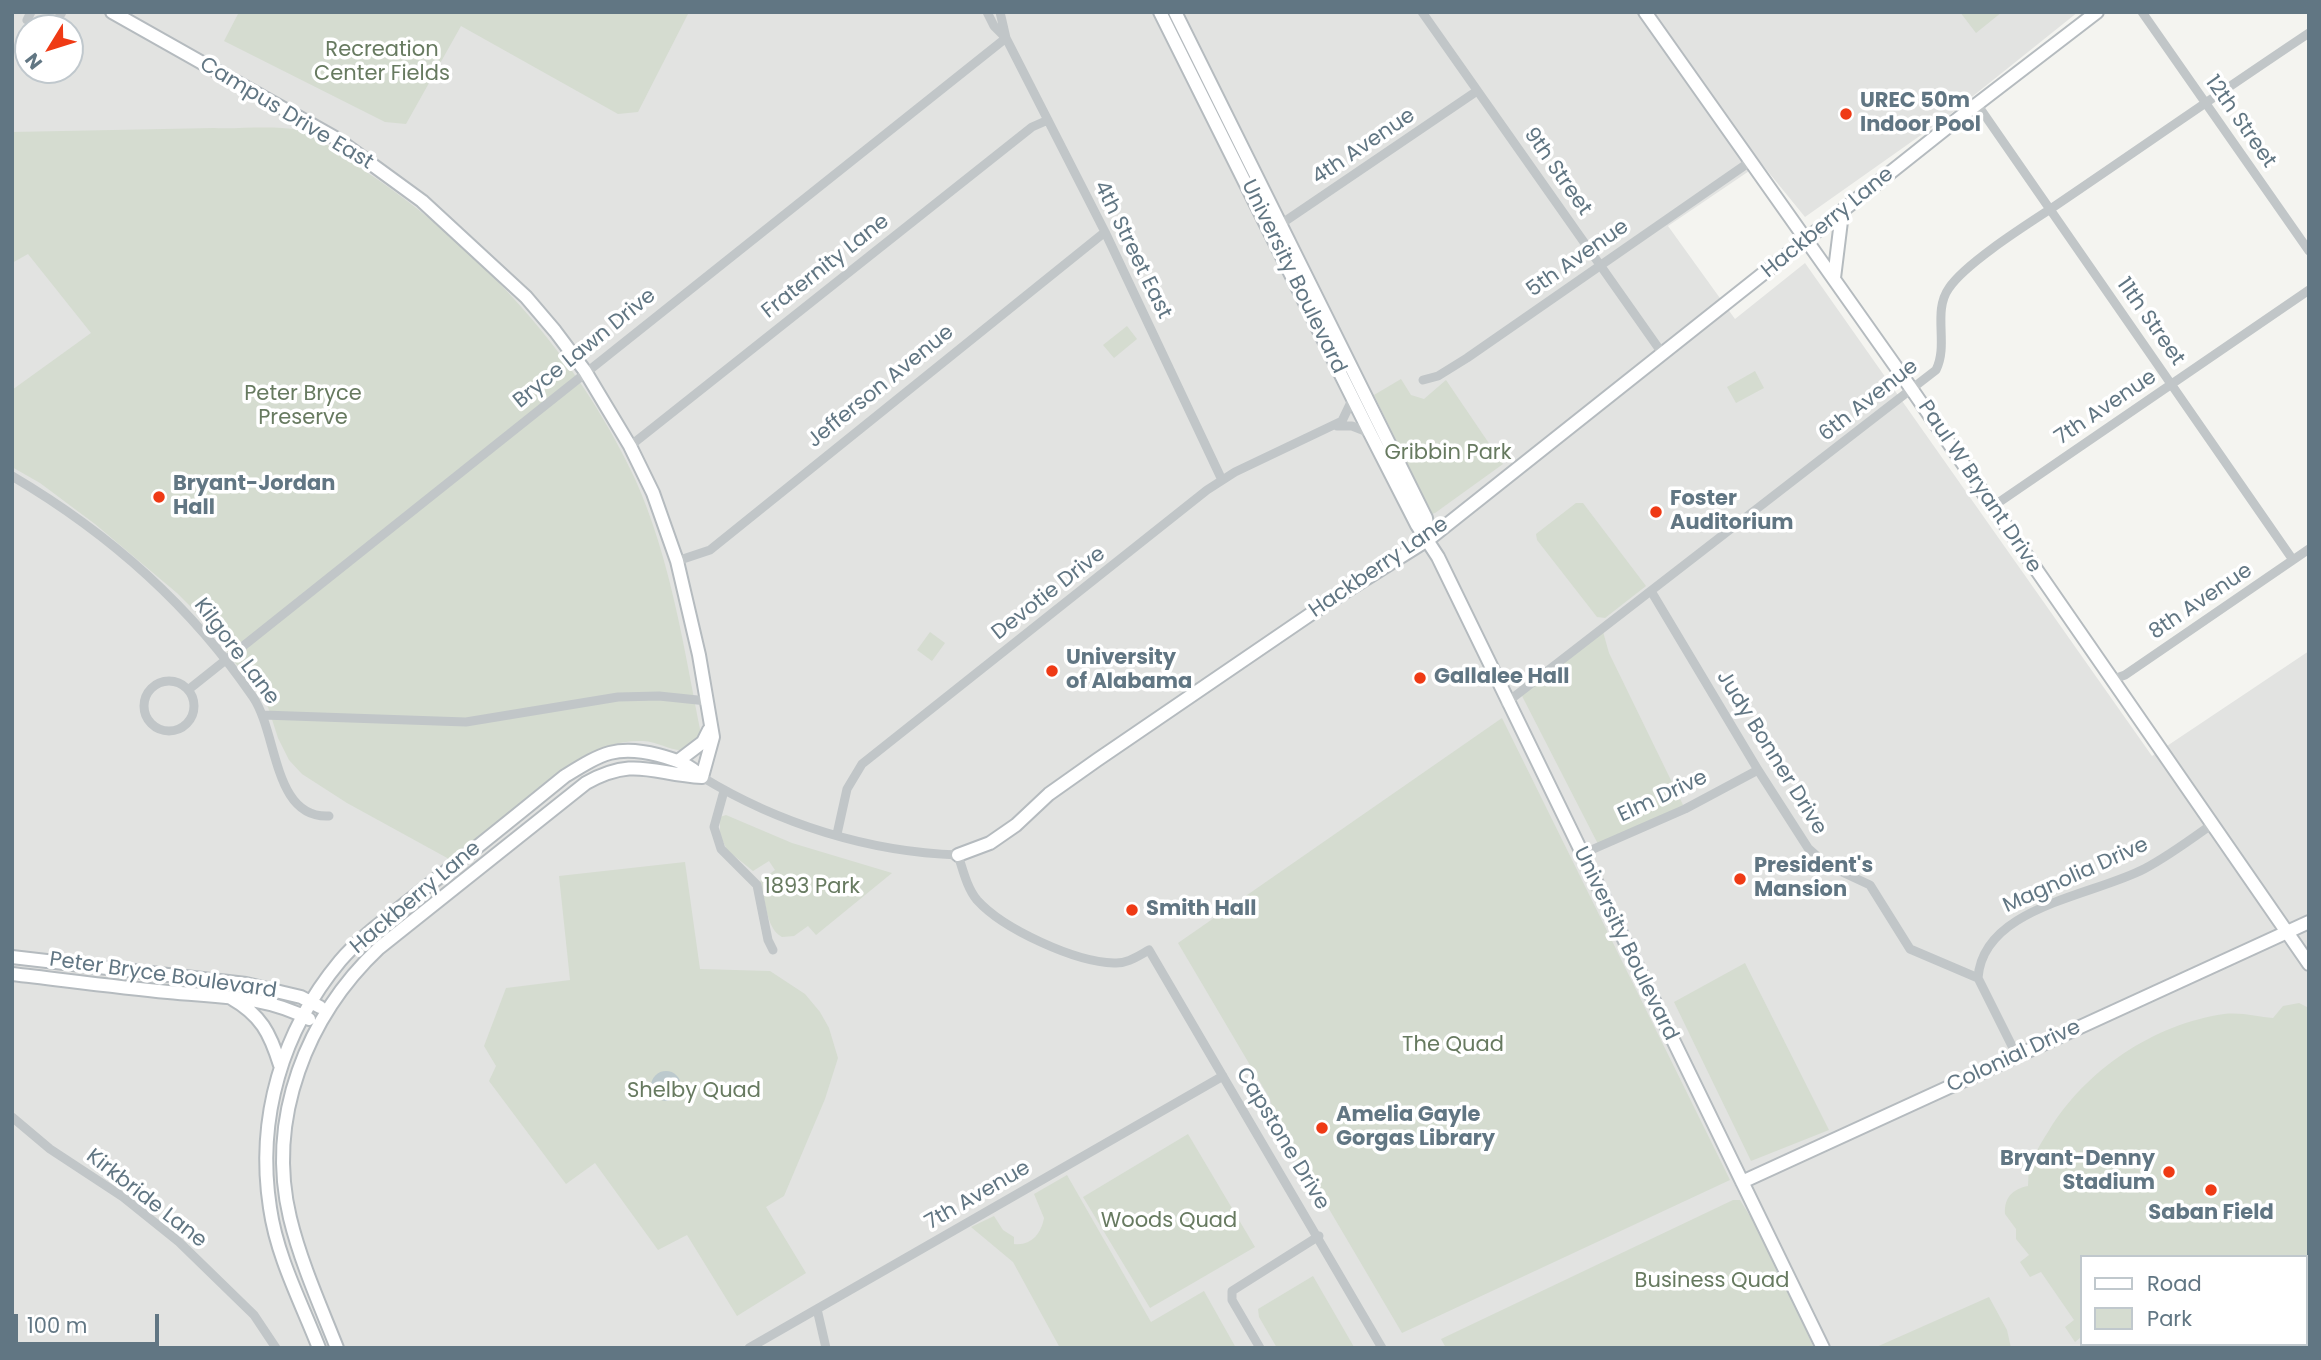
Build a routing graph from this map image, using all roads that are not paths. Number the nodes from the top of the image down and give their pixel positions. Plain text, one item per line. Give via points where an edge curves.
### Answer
1 (113, 12) edge
2 (987, 12) edge
3 (1000, 12) edge
4 (1160, 12) edge
5 (1175, 12) edge
6 (1422, 12) edge
7 (1645, 12) edge
8 (2097, 12) edge
9 (2142, 12) edge
10 (2309, 33) edge
11 (1006, 38) junction
12 (1477, 91) junction
13 (2205, 103) junction
14 (1977, 104) junction
15 (1048, 120) junction
16 (1751, 161) junction
17 (2050, 209) junction
18 (1842, 213) junction
19 (1275, 228) junction
20 (1105, 233) junction
21 (1808, 241) junction
22 (2309, 251) edge
23 (1601, 264) junction
24 (1834, 278) junction
25 (2309, 290) edge
26 (1662, 353) junction
27 (585, 371) junction
28 (1423, 380) dead end
29 (2172, 384) junction
30 (1913, 391) junction
31 (1353, 398) junction
32 (1331, 426) junction
33 (1370, 433) junction
34 (630, 446) junction
35 (12, 476) edge
36 (1222, 480) junction
37 (1992, 507) junction
38 (1429, 539) junction
39 (2309, 549) edge
40 (2293, 560) junction
41 (677, 561) junction
42 (1651, 591) junction
43 (226, 660) junction
44 (2111, 680) junction
45 (188, 690) junction
46 (707, 701) junction
47 (1506, 703) junction
48 (263, 715) junction
49 (711, 727) junction
50 (678, 761) junction
51 (1758, 771) junction
52 (702, 778) junction
53 (724, 791) junction
54 (329, 816) dead end
55 (2211, 825) junction
56 (837, 834) junction
57 (1582, 854) junction
58 (958, 855) junction
59 (2309, 922) edge
60 (2285, 930) junction
61 (773, 950) dead end
62 (12, 957) edge
63 (2309, 964) edge
64 (12, 974) edge
65 (1978, 978) junction
66 (228, 996) junction
67 (313, 1003) junction
68 (326, 1011) junction
69 (304, 1017) junction
70 (319, 1025) junction
71 (2019, 1055) junction
72 (280, 1065) junction
73 (1223, 1076) junction
74 (12, 1117) edge
75 (1742, 1182) junction
76 (1319, 1236) junction
77 (817, 1309) junction
78 (276, 1348) edge
79 (319, 1348) edge
80 (337, 1348) edge
81 (750, 1348) edge
82 (826, 1348) edge
83 (1260, 1348) edge
84 (1382, 1348) edge
85 (1823, 1348) edge

1 - 27 street, Campus Drive East via 337,139 422,201 527,297
2 - 11 street, 4th Street East
3 - 11 street, 4th Street East
4 - 19 street, University Boulevard
5 - 19 street, University Boulevard
6 - 12 street, 9th Street
7 - 16 street, Paul W Bryant Drive
8 - 14 street, Hackberry Lane
9 - 13 street, 12th Street
10 - 13 street, 6th Avenue
11 - 15 street, 4th Street East
11 - 27 street, Bryce Lawn Drive
12 - 19 street, 4th Avenue
12 - 23 street, 9th Street
13 - 17 street, 6th Avenue
13 - 22 street, 12th Street
14 - 17 street, 11th Street
14 - 18 street, Hackberry Lane
15 - 20 street, 4th Street East
15 - 34 street, Fraternity Lane via 1032,127
16 - 21 street, Paul W Bryant Drive
16 - 23 street, 5th Avenue
17 - 29 street, 11th Street
17 - 30 street, 6th Avenue via 1947,290 1941,313 1941,360
18 - 21 street, Hackberry Lane
18 - 24 street
19 - 31 street, University Boulevard
19 - 38 street, University Boulevard via 1426,518
20 - 36 street, 4th Street East
20 - 41 street, Jefferson Avenue via 705,553
21 - 24 street, Paul W Bryant Drive
21 - 26 street, Hackberry Lane
23 - 26 street, 9th Street
23 - 28 street, 5th Avenue via 1467,358
24 - 30 street, Paul W Bryant Drive
25 - 29 street, 7th Avenue
26 - 38 street, Hackberry Lane
27 - 34 street, Campus Drive East
27 - 43 street, Bryce Lawn Drive
29 - 37 street, 7th Avenue
29 - 40 street, 11th Street
30 - 37 street, Paul W Bryant Drive
30 - 42 street, 6th Avenue
31 - 32 street, Devotie Drive via 1342,421
31 - 33 street, University Boulevard
32 - 33 street via 1352,426
32 - 36 street, Devotie Drive
33 - 38 street, University Boulevard via 1417,525
34 - 41 street, Campus Drive East via 653,493
35 - 43 street, Kilgore Lane via 148,575 196,622
36 - 56 street, Devotie Drive via 862,764 847,789
37 - 44 street, Paul W Bryant Drive
38 - 47 street, University Boulevard
38 - 58 street, Hackberry Lane via 1313,612 1097,760 990,843
39 - 40 street, 8th Avenue
40 - 44 street, 8th Avenue via 2125,675
41 - 46 street, Campus Drive East
42 - 47 street, 6th Avenue
42 - 51 street, Judy Bonner Drive
43 - 45 street, Bryce Lawn Drive
43 - 48 street, Kilgore Lane
44 - 55 street, Paul W Bryant Drive
45 - 45 street via 194,706 188,722 166,731 151,724 144,708 154,686 175,682
46 - 48 street via 618,697 466,722
46 - 49 street, Campus Drive East
47 - 57 street, University Boulevard
48 - 54 street, Kilgore Lane via 287,795 305,811
49 - 50 street via 703,742
49 - 52 street, Campus Drive East via 713,737
50 - 52 street, Hackberry Lane via 687,763
50 - 67 street, Hackberry Lane via 633,748 598,755 565,776 372,931 340,961
51 - 57 street, Elm Drive
51 - 65 street, Judy Bonner Drive via 1808,848 1875,891 1910,949
52 - 53 street, Hackberry Lane
52 - 68 street, Hackberry Lane via 628,767 586,783 379,948 354,972
53 - 56 street, Hackberry Lane via 751,806
53 - 61 street via 714,827 721,849 757,885
55 - 60 street, Paul W Bryant Drive
55 - 65 street, Magnolia Drive via 2144,869 2036,911 2001,930 1983,954
56 - 58 street, Hackberry Lane via 897,851
57 - 75 street, University Boulevard
58 - 73 street, Capstone Drive via 977,900 1020,931 1092,961 1125,962 1149,950
59 - 60 street, Colonial Drive
60 - 63 street, Paul W Bryant Drive
60 - 71 street, Colonial Drive
62 - 67 street, Peter Bryce Boulevard via 246,984
64 - 66 street, Peter Bryce Boulevard
65 - 71 street
66 - 69 street, Peter Bryce Boulevard via 267,1001
66 - 72 street via 260,1019
67 - 68 street, Peter Bryce Boulevard
67 - 69 street, Hackberry Lane
68 - 70 street, Hackberry Lane
69 - 70 street, Peter Bryce Boulevard
69 - 72 street, Hackberry Lane
70 - 80 street, Hackberry Lane via 297,1072 283,1161 289,1216
71 - 75 street, Colonial Drive
72 - 79 street, Hackberry Lane via 265,1146 270,1209 277,1242
73 - 76 street, Capstone Drive
73 - 77 street, 7th Avenue
74 - 78 street, Kirkbride Lane via 179,1242 254,1315
75 - 85 street, University Boulevard
76 - 83 street via 1235,1287 1232,1300
76 - 84 street, Capstone Drive
77 - 81 street, 7th Avenue
77 - 82 street

